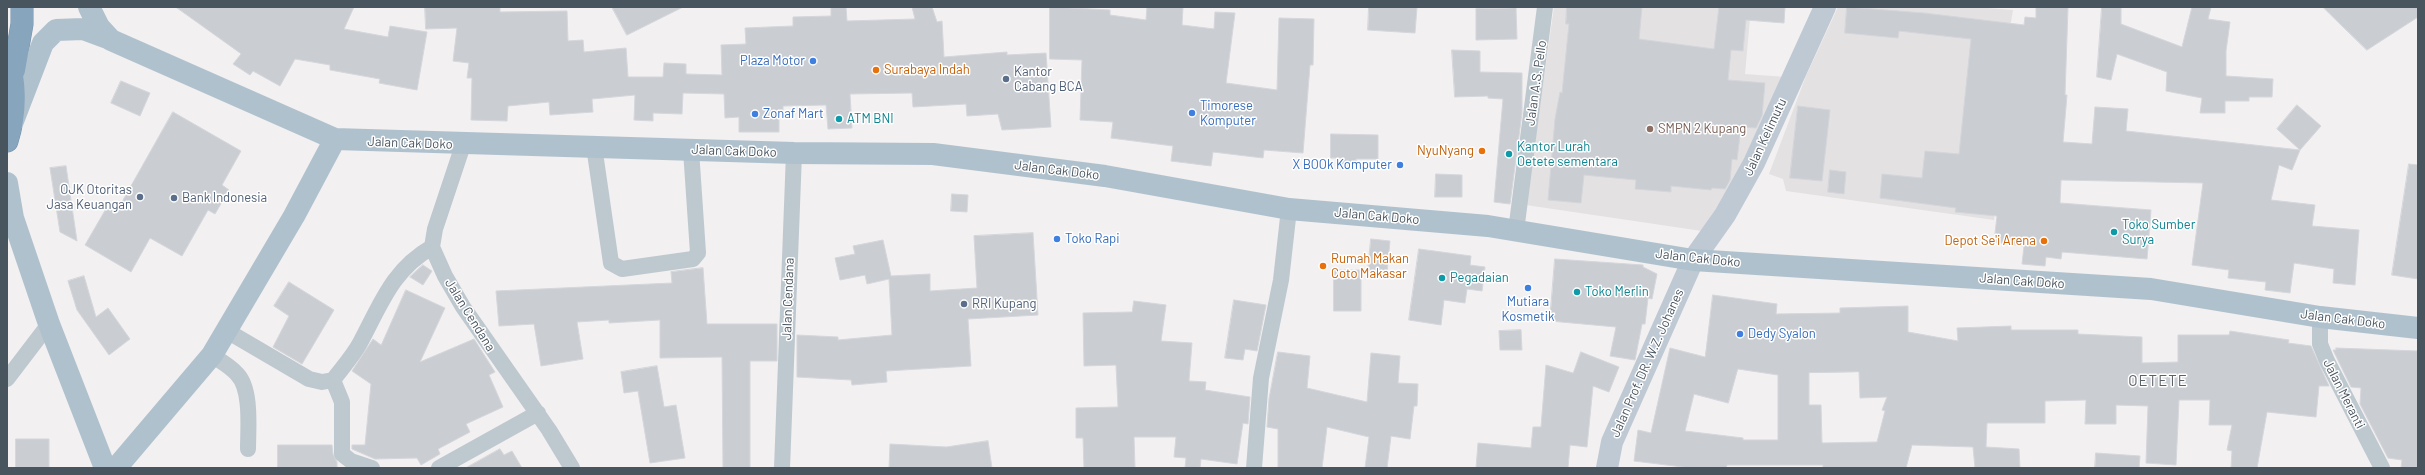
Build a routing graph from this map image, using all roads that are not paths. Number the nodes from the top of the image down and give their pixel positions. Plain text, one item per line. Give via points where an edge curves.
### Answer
1 (22, 7) edge
2 (89, 7) edge
3 (1545, 7) edge
4 (1826, 7) edge
5 (111, 40) junction
6 (7, 51) edge
7 (13, 75) junction
8 (10, 132) edge
9 (335, 139) junction
10 (463, 145) junction
11 (594, 146) junction
12 (692, 150) junction
13 (794, 153) junction
14 (7, 183) edge
15 (1289, 209) junction
16 (1516, 231) junction
17 (432, 247) junction
18 (1693, 260) junction
19 (2320, 317) junction
20 (49, 324) junction
21 (2418, 328) edge
22 (227, 331) junction
23 (212, 355) junction
24 (7, 379) edge
25 (333, 380) junction
26 (538, 414) junction
27 (248, 449) dead end
28 (105, 468) edge
29 (116, 468) edge
30 (372, 468) edge
31 (439, 468) edge
32 (572, 468) edge
33 (782, 468) edge
34 (1254, 468) edge
35 (1607, 468) edge
36 (2382, 468) edge

1 - 7 highway via 22,24
2 - 5 main road via 99,27
3 - 16 street, Jalan A.S. Pello
4 - 18 street, Jalan Kelimutu via 1754,163 1725,215
5 - 8 main road via 83,29 56,30 43,43
5 - 9 main road
6 - 7 highway
7 - 8 highway via 15,99
9 - 10 main road, Jalan Cak Doko
9 - 22 main road
10 - 11 main road, Jalan Cak Doko
10 - 17 street via 435,229
11 - 12 main road, Jalan Cak Doko
11 - 12 street via 611,263 622,269 693,260 698,253
12 - 13 main road, Jalan Cak Doko
13 - 15 main road, Jalan Cak Doko via 933,154 1105,176
13 - 33 street, Jalan Cendana
14 - 20 main road via 13,218
15 - 16 main road, Jalan Cak Doko via 1488,226
15 - 34 street via 1281,280 1261,378
16 - 18 main road, Jalan Cak Doko
17 - 25 street via 403,268 380,303 359,344
17 - 26 street, Jalan Cendana via 463,307
18 - 19 main road, Jalan Cak Doko via 2151,289
18 - 35 street, Jalan Prof. DR. W.Z. Johanes via 1612,442
19 - 21 main road, Jalan Cak Doko
19 - 36 street, Jalan Meranti via 2320,344
20 - 24 street
20 - 28 main road
22 - 23 main road
22 - 25 street via 309,379 322,382
23 - 27 street via 237,374 243,382 246,392
23 - 29 main road
25 - 30 street via 342,402 342,454 352,461
26 - 31 street
26 - 32 street, Jalan Cendana

